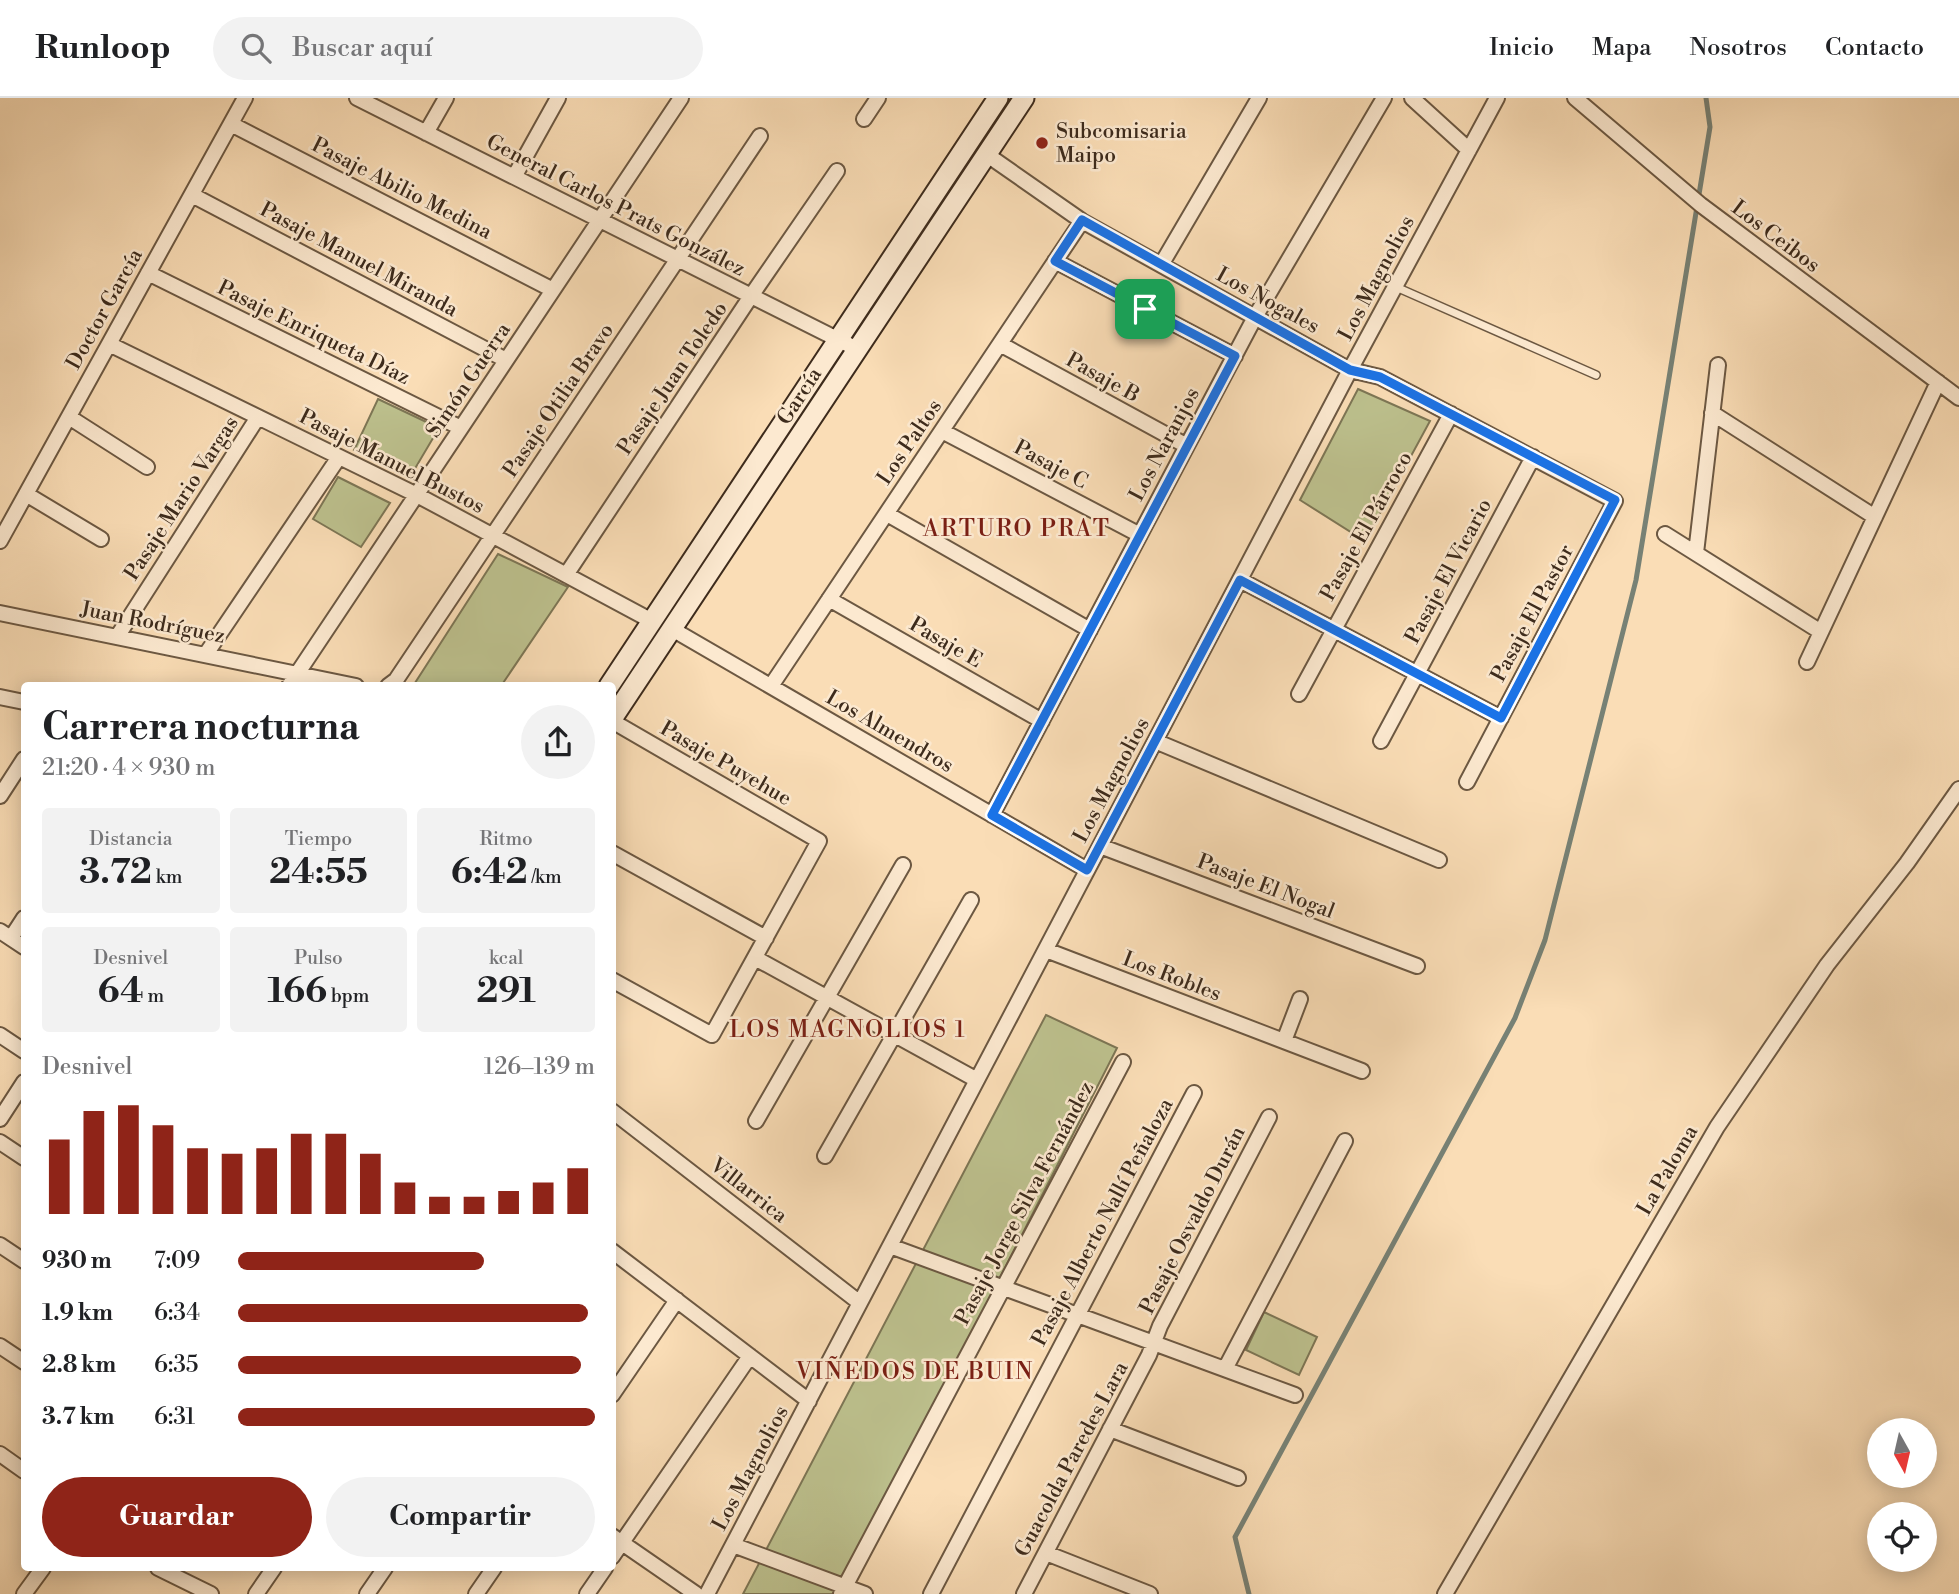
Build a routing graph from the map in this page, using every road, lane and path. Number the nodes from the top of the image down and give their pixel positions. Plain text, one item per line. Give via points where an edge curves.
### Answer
1 (245, 98) edge
2 (357, 98) edge
3 (446, 98) edge
4 (558, 98) edge
5 (681, 98) edge
6 (878, 98) edge
7 (998, 98) edge
8 (1024, 98) edge
9 (1259, 98) edge
10 (1384, 98) edge
11 (1412, 98) edge
12 (1497, 98) edge
13 (1575, 98) edge
14 (864, 119) dead end
15 (231, 124) junction
16 (426, 133) junction
17 (760, 136) dead end
18 (1469, 150) junction
19 (986, 154) junction
20 (837, 171) dead end
21 (514, 177) junction
22 (192, 195) junction
23 (600, 220) junction
24 (1082, 220) junction
25 (677, 259) junction
26 (1055, 261) junction
27 (1161, 265) junction
28 (148, 273) junction
29 (1395, 286) junction
30 (553, 290) junction
31 (751, 296) junction
32 (1255, 317) junction
33 (838, 340) junction
34 (109, 344) junction
35 (1000, 344) junction
36 (857, 349) junction
37 (1235, 356) junction
38 (506, 360) junction
39 (1718, 365) dead end
40 (1350, 370) junction
41 (1596, 375) dead end
42 (1938, 382) junction
43 (1959, 398) edge
44 (1712, 413) junction
45 (1451, 414) junction
46 (69, 417) junction
47 (258, 417) junction
48 (461, 428) junction
49 (942, 431) junction
50 (1187, 446) junction
51 (339, 457) junction
52 (1532, 457) junction
53 (147, 467) dead end
54 (26, 494) junction
55 (416, 495) junction
56 (1615, 500) joint
57 (887, 514) junction
58 (1875, 517) junction
59 (1665, 534) dead end
60 (1140, 535) junction
61 (493, 536) junction
62 (100, 539) dead end
63 (0, 541) edge
64 (1696, 553) junction
65 (566, 575) junction
66 (1240, 580) junction
67 (829, 599) junction
68 (0, 613) edge
69 (652, 621) junction
70 (672, 629) junction
71 (1334, 629) junction
72 (1090, 630) junction
73 (1821, 632) junction
74 (117, 637) junction
75 (206, 654) junction
76 (1807, 662) dead end
77 (298, 673) junction
78 (1418, 673) junction
79 (292, 682) edge
80 (337, 682) edge
81 (393, 682) edge
82 (612, 682) edge
83 (771, 686) junction
84 (1299, 694) dead end
85 (0, 697) edge
86 (21, 701) edge
87 (616, 714) edge
88 (1501, 718) junction
89 (1042, 721) junction
90 (616, 722) edge
91 (1155, 741) junction
92 (1381, 741) dead end
93 (21, 764) edge
94 (1467, 782) dead end
95 (1959, 789) edge
96 (0, 796) edge
97 (992, 815) junction
98 (1100, 846) junction
99 (616, 855) edge
100 (1439, 860) dead end
101 (903, 865) dead end
102 (1087, 870) junction
103 (971, 900) dead end
104 (21, 921) edge
105 (5, 935) edge
106 (765, 938) junction
107 (21, 945) edge
108 (1046, 950) junction
109 (755, 958) junction
110 (1417, 966) dead end
111 (616, 982) edge
112 (827, 998) junction
113 (1300, 999) dead end
114 (0, 1035) edge
115 (895, 1035) junction
116 (1284, 1041) junction
117 (21, 1049) edge
118 (1123, 1062) dead end
119 (1362, 1070) dead end
120 (977, 1080) junction
121 (21, 1087) edge
122 (1194, 1093) dead end
123 (616, 1114) edge
124 (1269, 1117) dead end
125 (0, 1119) edge
126 (756, 1121) dead end
127 (1345, 1141) dead end
128 (0, 1142) edge
129 (21, 1156) edge
130 (825, 1156) dead end
131 (0, 1245) edge
132 (890, 1245) junction
133 (616, 1254) edge
134 (21, 1259) edge
135 (1003, 1287) junction
136 (677, 1300) junction
137 (860, 1303) junction
138 (1078, 1315) junction
139 (1154, 1343) junction
140 (0, 1346) edge
141 (750, 1356) junction
142 (21, 1361) edge
143 (1225, 1369) junction
144 (616, 1389) edge
145 (1295, 1395) dead end
146 (808, 1401) junction
147 (1110, 1429) junction
148 (0, 1454) edge
149 (21, 1469) edge
150 (1238, 1478) dead end
151 (617, 1540) edge
152 (733, 1545) junction
153 (1046, 1553) junction
154 (41, 1571) edge
155 (166, 1571) edge
156 (272, 1571) edge
157 (383, 1571) edge
158 (492, 1571) edge
159 (603, 1571) edge
160 (843, 1590) edge
161 (24, 1594) edge
162 (211, 1594) edge
163 (256, 1594) edge
164 (368, 1594) edge
165 (476, 1594) edge
166 (587, 1594) edge
167 (696, 1594) edge
168 (707, 1594) edge
169 (865, 1594) edge
170 (931, 1594) edge
171 (1024, 1594) edge
172 (1150, 1594) edge
173 (1445, 1594) edge

1 - 15 street, Doctor García
2 - 16 street, General Carlos Prats González
3 - 16 street
4 - 21 street
5 - 23 street, Simón Guerra
6 - 14 street
7 - 33 street, García
8 - 19 street, García
9 - 27 street
10 - 32 street, Los Naranjos
11 - 18 street
12 - 18 street, Los Magnolios
13 - 42 street, Los Ceibos via 1697,202
15 - 22 street, Doctor García
15 - 30 street, Pasaje Abilio Medina
16 - 21 street, General Carlos Prats González
17 - 25 street, Pasaje Otilia Bravo
18 - 29 street, Los Magnolios
19 - 24 street, Los Nogales
19 - 36 street, García
20 - 31 street, Pasaje Juan Toledo
21 - 23 street, General Carlos Prats González
22 - 28 street, Doctor García
22 - 38 street, Pasaje Manuel Miranda
23 - 25 street, General Carlos Prats González
23 - 30 street, Simón Guerra
24 - 26 street, Los Paltos
24 - 27 street, Los Nogales
25 - 31 street, General Carlos Prats González
25 - 61 street, Pasaje Otilia Bravo
26 - 35 street, Los Paltos
26 - 37 street
27 - 32 street, Los Nogales
28 - 34 street, Doctor García
28 - 48 street, Pasaje Enriqueta Díaz
29 - 40 street, Los Magnolios
29 - 41 lane
30 - 38 street, Simón Guerra
31 - 33 street, General Carlos Prats González
31 - 65 street, Pasaje Juan Toledo
32 - 37 street, Los Naranjos
32 - 40 street, Los Nogales
33 - 36 street, General Carlos Prats González
33 - 69 street, García
34 - 46 street, Doctor García
34 - 47 street, Pasaje Manuel Bustos
35 - 49 street, Los Paltos
35 - 50 street, Pasaje B
36 - 70 street, García
37 - 50 street, Los Naranjos
38 - 48 street, Simón Guerra
39 - 44 street
40 - 45 street, Los Nogales via 1380,377
40 - 66 street, Los Magnolios
42 - 43 street, Los Ceibos
42 - 58 street
44 - 58 street
44 - 64 street
45 - 52 street, Los Nogales
45 - 71 street, Pasaje El Párroco
46 - 53 street
46 - 54 street, Doctor García
47 - 51 street, Pasaje Manuel Bustos
47 - 74 street, Pasaje Mario Vargas
48 - 55 street, Simón Guerra
49 - 57 street, Los Paltos
49 - 60 street, Pasaje C
50 - 60 street, Los Naranjos
51 - 55 street, Pasaje Manuel Bustos
51 - 75 street
52 - 56 street, Los Nogales
52 - 78 street, Pasaje El Vicario
54 - 62 street
54 - 63 street, Doctor García
55 - 61 street, Pasaje Manuel Bustos
55 - 77 street, Simón Guerra
56 - 88 street, Pasaje El Pastor
57 - 67 street, Los Paltos
57 - 72 street
58 - 73 street
59 - 64 street
60 - 72 street, Los Naranjos
61 - 65 street, Pasaje Manuel Bustos
61 - 81 street, Pasaje Otilia Bravo
64 - 73 street
65 - 69 street, Pasaje Manuel Bustos
66 - 71 street
66 - 91 street, Los Magnolios
67 - 83 street, Los Paltos
67 - 89 street, Pasaje E
68 - 74 street, Juan Rodríguez
69 - 82 street, García
70 - 83 street, Los Almendros
70 - 87 street, García
71 - 78 street
71 - 84 street, Pasaje El Párroco
72 - 89 street, Los Naranjos
73 - 76 street
74 - 75 street, Juan Rodríguez
75 - 77 street, Juan Rodríguez
77 - 79 street, Simón Guerra
77 - 80 street
78 - 88 street
78 - 92 street, Pasaje El Vicario
83 - 97 street, Los Almendros
85 - 86 street
88 - 94 street, Pasaje El Pastor
89 - 97 street, Los Naranjos
90 - 106 street, Pasaje Puyehue via 819,841
91 - 98 street, Los Magnolios
91 - 100 street
93 - 96 street
95 - 173 street, La Paloma via 1827,965 1717,1127
97 - 102 street, Los Almendros
98 - 102 street, Los Magnolios
98 - 110 street, Pasaje El Nogal
99 - 106 street
101 - 112 street
102 - 108 street, Los Magnolios
103 - 115 street
104 - 105 street
105 - 107 street
106 - 109 street
108 - 116 street, Los Robles
108 - 120 street, Los Magnolios
109 - 111 street via 712,1035
109 - 112 street
112 - 115 street
112 - 126 street
113 - 116 street
114 - 117 street
115 - 120 street
115 - 130 street
116 - 119 street, Los Robles
118 - 135 street, Pasaje Jorge Silva Fernández
120 - 132 street, Los Magnolios
121 - 125 street
122 - 138 street, Pasaje Alberto Nallí Peñaloza
123 - 137 street, Villarrica
124 - 139 street, Pasaje Osvaldo Durán
127 - 143 street
128 - 129 street
131 - 134 street
132 - 135 street
132 - 137 street, Los Magnolios
133 - 136 street
135 - 138 street
135 - 160 street, Pasaje Jorge Silva Fernández
136 - 141 street
136 - 144 street
137 - 146 street, Los Magnolios
138 - 139 street
138 - 170 street, Pasaje Alberto Nallí Peñaloza
139 - 143 street
139 - 147 street, Guacolda Paredes Lara
140 - 142 street
141 - 146 street
141 - 151 street
143 - 145 street
146 - 152 street, Los Magnolios
147 - 150 street
147 - 153 street, Guacolda Paredes Lara
148 - 149 street
151 - 167 street
152 - 160 street
152 - 168 street, Los Magnolios
153 - 171 street, Guacolda Paredes Lara
153 - 172 street
154 - 161 street
155 - 162 street
156 - 163 street
157 - 164 street
158 - 165 street
159 - 166 street
160 - 169 street

